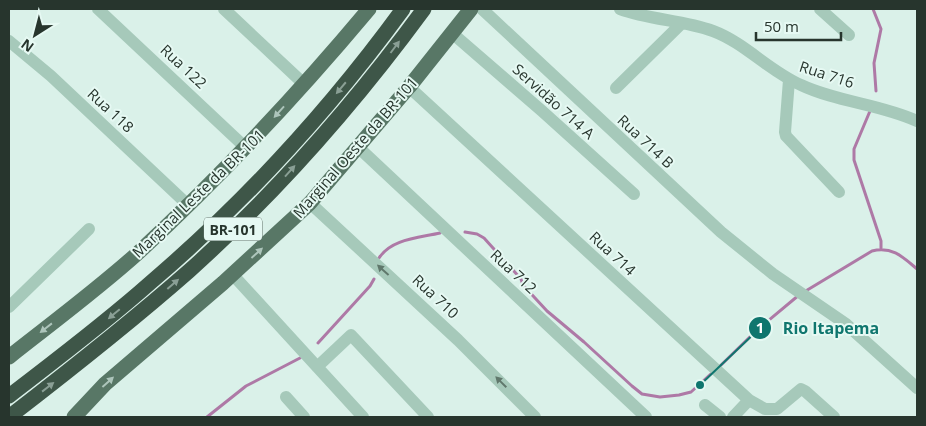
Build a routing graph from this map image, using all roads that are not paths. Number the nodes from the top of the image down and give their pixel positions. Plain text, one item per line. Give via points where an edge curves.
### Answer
1 (98, 9) edge
2 (224, 9) edge
3 (369, 9) edge
4 (403, 9) edge
5 (424, 9) edge
6 (471, 9) edge
7 (482, 9) edge
8 (620, 9) edge
9 (820, 9) edge
10 (682, 23) junction
11 (452, 33) junction
12 (848, 35) dead end
13 (9, 42) edge
14 (789, 80) junction
15 (304, 84) junction
16 (409, 87) junction
17 (616, 88) dead end
18 (917, 121) edge
19 (246, 148) junction
20 (359, 148) junction
21 (839, 192) dead end
22 (634, 194) dead end
23 (310, 203) junction
24 (188, 206) junction
25 (89, 229) dead end
26 (232, 274) junction
27 (9, 307) edge
28 (10, 354) edge
29 (316, 367) junction
30 (917, 388) edge
31 (9, 396) edge
32 (286, 397) dead end
33 (748, 400) junction
34 (705, 405) dead end
35 (9, 417) edge
36 (76, 417) edge
37 (304, 417) edge
38 (362, 417) edge
39 (428, 417) edge
40 (534, 417) edge
41 (646, 417) edge
42 (720, 417) edge
43 (733, 417) edge
44 (834, 417) edge

1 - 19 street, Rua 122
2 - 15 street
3 - 15 main road, Marginal Leste da BR-101
4 -> 31 highway, BR-101 via 332,99 231,209 94,331
35 -> 5 highway, BR-101 via 190,270 244,218 334,122
6 - 11 main road, Marginal Oeste da BR-101
7 - 30 street, Rua 714 B via 721,232 750,257 846,324
8 - 10 street, Rua 716
9 - 12 street
10 - 14 street, Rua 716 via 720,35
10 - 17 street
11 - 16 main road, Marginal Oeste da BR-101
11 - 22 street, Servidão 714 A
13 - 24 street, Rua 118 via 51,76
14 - 18 street, Rua 716
14 - 21 street via 786,136
15 -> 19 main road, Marginal Leste da BR-101
16 - 20 main road, Marginal Oeste da BR-101
16 - 33 street, Rua 714
19 - 24 main road, Marginal Leste da BR-101
20 - 23 main road, Marginal Oeste da BR-101
20 - 41 street, Rua 712
26 -> 23 main road, Marginal Oeste da BR-101
40 -> 23 street, Rua 710 via 458,340
24 -> 28 main road, Marginal Leste da BR-101 via 137,253
25 - 27 street
26 - 29 street
36 -> 26 main road, Marginal Oeste da BR-101 via 106,384
29 - 38 street
29 - 39 street via 350,335
32 - 37 street
33 - 43 street
33 - 44 street, Rua 714 via 764,409 777,408 802,389
34 - 42 street

